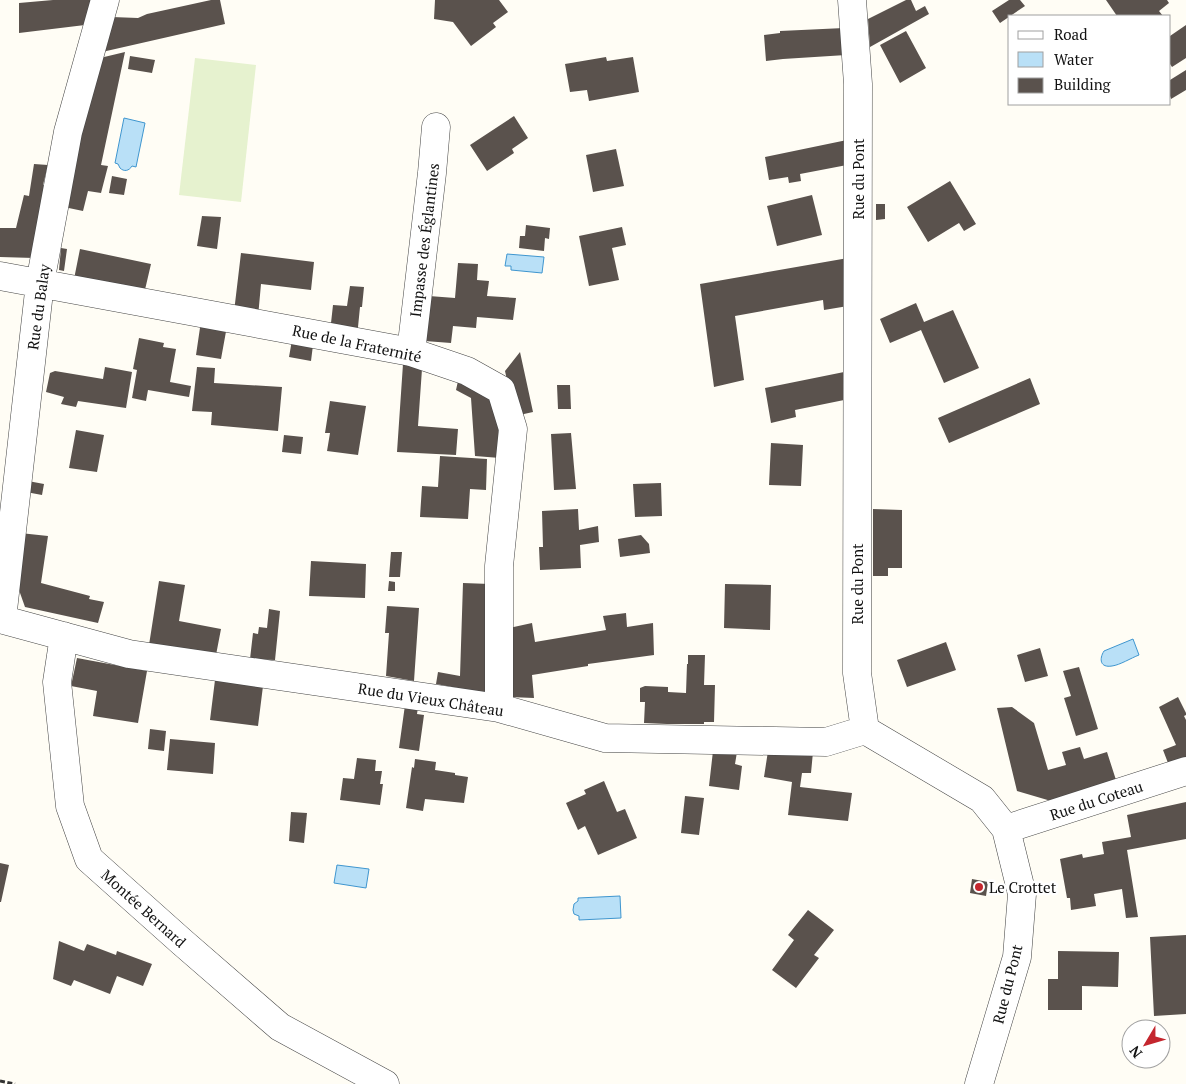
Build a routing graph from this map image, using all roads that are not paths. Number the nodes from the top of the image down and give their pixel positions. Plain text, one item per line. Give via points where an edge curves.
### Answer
1 (105, 0) edge
2 (852, 0) edge
3 (436, 128) dead end
4 (0, 276) edge
5 (40, 283) junction
6 (411, 352) junction
7 (1, 619) edge
8 (64, 636) junction
9 (499, 708) junction
10 (864, 730) junction
11 (1186, 771) edge
12 (1006, 829) junction
13 (385, 1084) edge
14 (980, 1084) edge

1 - 5 street, Rue du Balay via 68,132
2 - 10 street, Rue du Pont via 858,84 857,673
3 - 6 street, Impasse des Églantines
4 - 5 street, Rue de la Fraternité
5 - 6 street, Rue de la Fraternité
5 - 7 street, Rue du Balay
6 - 9 street, Rue de la Fraternité via 467,371 501,390 513,430 499,566
7 - 8 street, Rue du Vieux Château
8 - 9 street, Rue du Vieux Château via 129,654
8 - 13 street, Montée Bernard via 57,682 70,806 89,859 280,1027
9 - 10 street, Rue du Vieux Château via 604,738 826,742
10 - 12 street, Rue du Pont via 982,799
11 - 12 street, Rue du Coteau
12 - 14 street, Rue du Pont via 1022,894 1016,957

